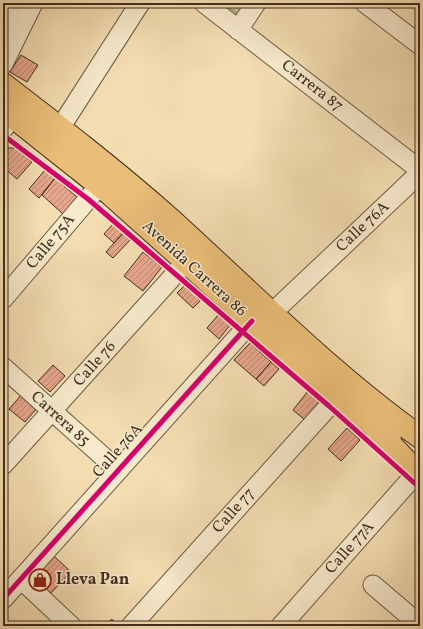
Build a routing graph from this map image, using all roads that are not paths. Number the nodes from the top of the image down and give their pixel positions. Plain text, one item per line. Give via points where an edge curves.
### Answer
1 (14, 3) edge
2 (33, 3) edge
3 (140, 3) edge
4 (204, 3) edge
5 (256, 3) edge
6 (365, 3) edge
7 (3, 25) edge
8 (238, 30) junction
9 (420, 45) edge
10 (3, 64) edge
11 (7, 106) edge
12 (60, 128) junction
13 (420, 170) edge
14 (420, 173) edge
15 (100, 185) junction
16 (186, 262) junction
17 (3, 299) edge
18 (272, 313) junction
19 (252, 321) junction
20 (3, 367) edge
21 (338, 396) junction
22 (52, 411) junction
23 (420, 436) edge
24 (3, 465) edge
25 (118, 470) junction
26 (419, 470) edge
27 (21, 579) junction
28 (372, 585) dead end
29 (3, 599) edge
30 (420, 625) edge
31 (71, 626) edge
32 (131, 626) edge
33 (281, 626) edge

1 - 7 street
2 - 10 street
3 - 12 street
4 - 8 street, Carrera 87
5 - 8 street
6 - 9 street
8 - 13 street, Carrera 87
11 - 12 main road, Avenida Carrera 86
11 - 15 main road, Avenida Carrera 86
12 - 18 main road, Avenida Carrera 86 via 167,216
14 - 18 street, Calle 76A via 370,228
15 - 16 main road, Avenida Carrera 86
15 - 17 street, Calle 75A
16 - 19 main road, Avenida Carrera 86
16 - 22 street, Calle 76
18 - 23 main road, Avenida Carrera 86 via 393,417
19 - 21 main road, Avenida Carrera 86
19 - 25 street, Calle 76A
20 - 22 street, Carrera 85
21 - 26 main road, Avenida Carrera 86
21 - 32 street, Calle 77
22 - 24 street, Calle 76
22 - 25 street, Carrera 85
25 - 27 street, Calle 76A
26 - 33 street, Calle 77A
27 - 29 street, Calle 76A
27 - 31 street
28 - 30 street

